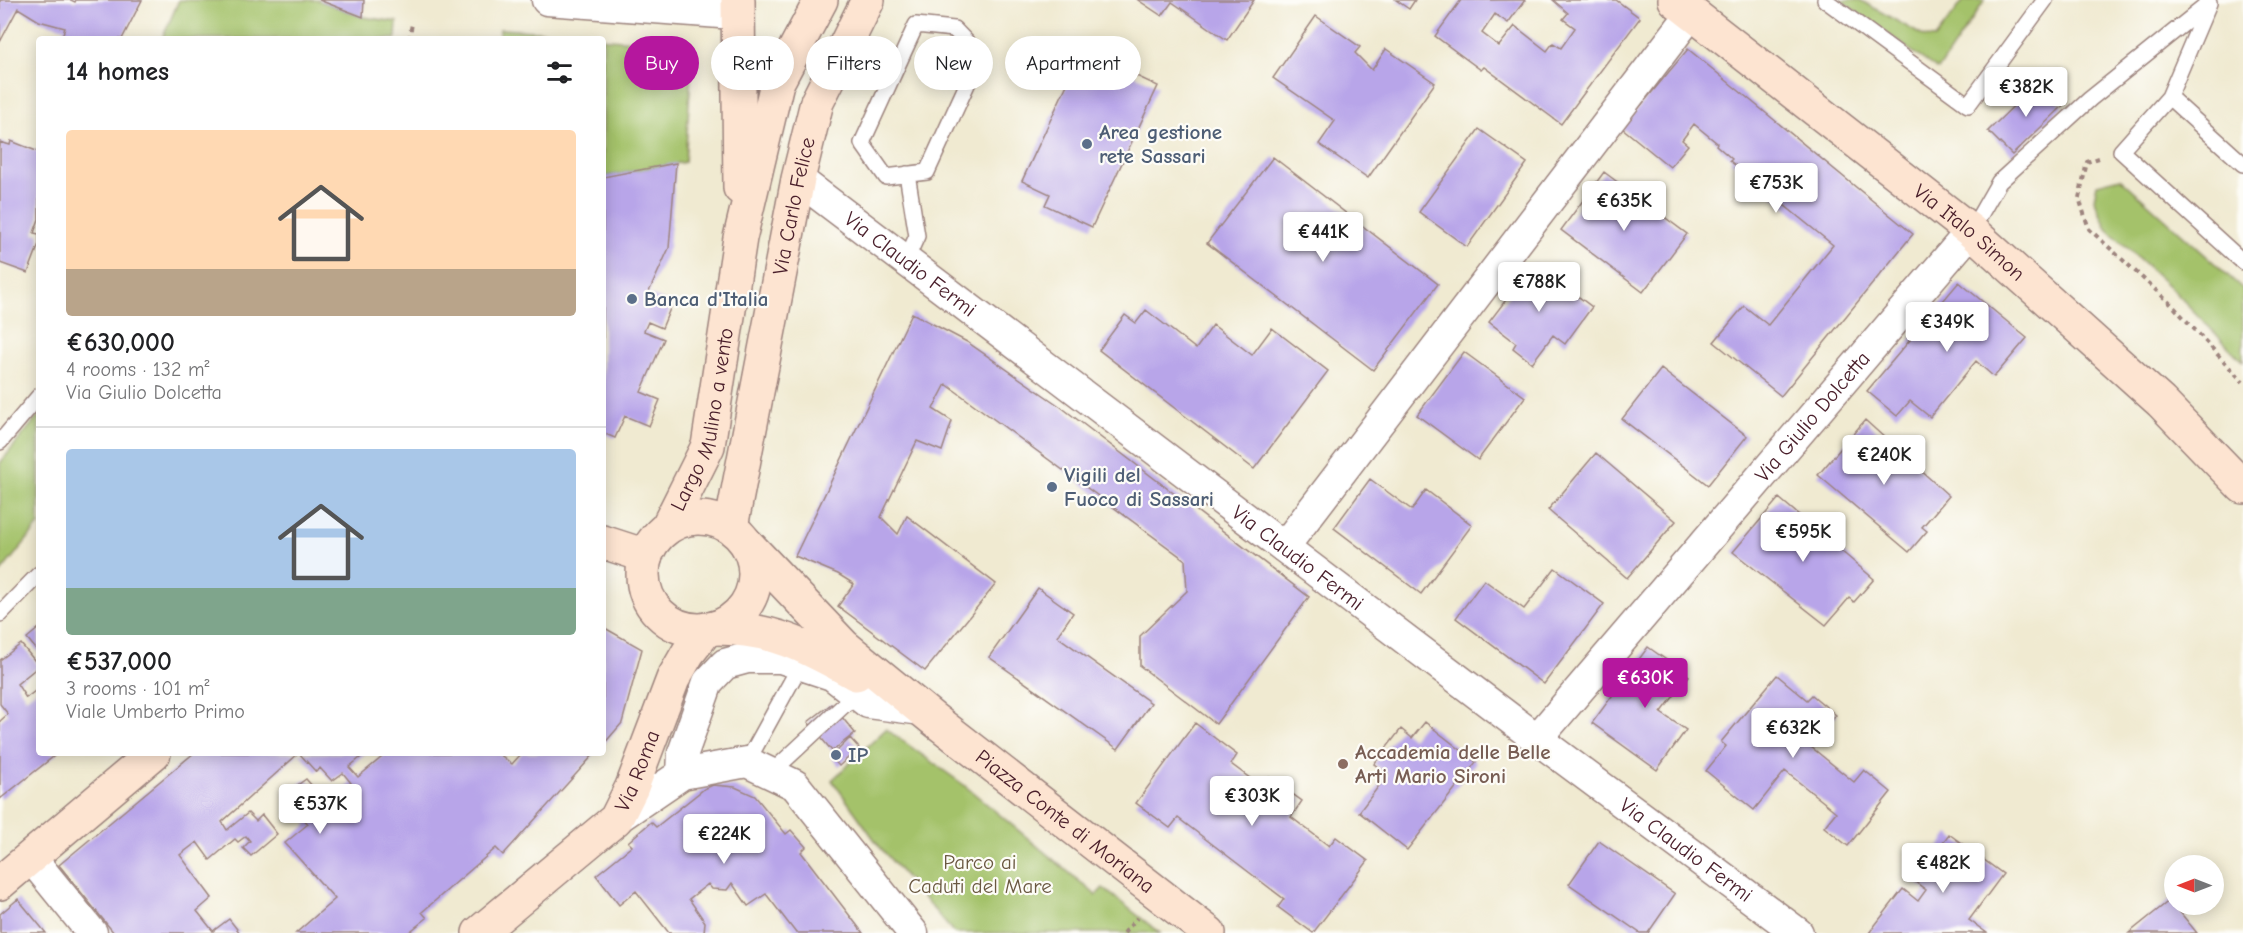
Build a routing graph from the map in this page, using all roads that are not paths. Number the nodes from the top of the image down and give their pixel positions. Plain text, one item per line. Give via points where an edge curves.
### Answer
1 (547, 0) edge
2 (821, 0) edge
3 (868, 0) edge
4 (1825, 0) edge
5 (2044, 0) edge
6 (2209, 1) edge
7 (738, 6) edge
8 (1683, 7) edge
9 (2169, 97) junction
10 (2243, 164) edge
11 (907, 174) junction
12 (798, 179) junction
13 (1971, 231) junction
14 (740, 238) junction
15 (906, 260) junction
16 (2243, 262) edge
17 (36, 400) edge
18 (0, 442) edge
19 (2243, 487) edge
20 (667, 528) junction
21 (739, 535) junction
22 (606, 543) edge
23 (1284, 547) junction
24 (646, 556) junction
25 (36, 577) edge
26 (0, 614) edge
27 (711, 628) junction
28 (801, 664) junction
29 (856, 693) junction
30 (922, 710) junction
31 (1537, 739) junction
32 (151, 756) edge
33 (759, 768) junction
34 (682, 774) junction
35 (615, 819) junction
36 (32, 859) junction
37 (0, 883) edge
38 (92, 933) edge
39 (480, 933) edge
40 (913, 933) edge
41 (1209, 933) edge
42 (1798, 933) edge

1 - 7 street via 720,13
2 - 14 main road via 777,83
3 - 12 main road, Via Carlo Felice via 818,102
4 - 5 lane via 1968,105
6 - 9 lane
6 - 13 lane via 2090,99 1999,182
7 - 14 main road
8 - 13 main road, Via Italo Simon
8 - 23 street
9 - 10 lane
9 - 16 lane via 2121,151
11 - 11 lane via 927,172 980,56 954,29 916,25 862,143 886,177
11 - 15 lane via 917,236
12 - 15 street, Via Claudio Fermi
12 - 21 main road, Via Carlo Felice
13 - 19 main road, Via Italo Simon via 2162,402
13 - 31 street, Via Giulio Dolcetta
14 - 20 main road, Largo Mulino a vento via 708,446
15 - 23 street, Via Claudio Fermi
17 - 18 lane
20 - 21 main road via 682,520 699,518 716,520
20 - 24 main road
21 - 27 main road via 754,560 752,594 737,615
21 - 30 main road, Piazza Conte di Moriana via 844,646
22 - 24 main road
23 - 31 street, Via Claudio Fermi
24 - 27 main road via 643,574 654,606 681,627
25 - 26 lane
27 - 30 main road, Piazza Conte di Moriana via 762,632 797,641
27 - 35 main road, Via Roma via 688,653 673,679 632,787
28 - 29 street via 832,675
28 - 33 lane
28 - 34 street via 781,658 747,658 725,664 708,682 683,753
29 - 30 street via 868,703
29 - 33 lane
30 - 41 main road, Piazza Conte di Moriana
31 - 42 street, Via Claudio Fermi
32 - 36 main road
33 - 34 street
33 - 40 street via 795,784
34 - 35 street
35 - 39 main road, Via Roma
36 - 37 main road
36 - 38 street

